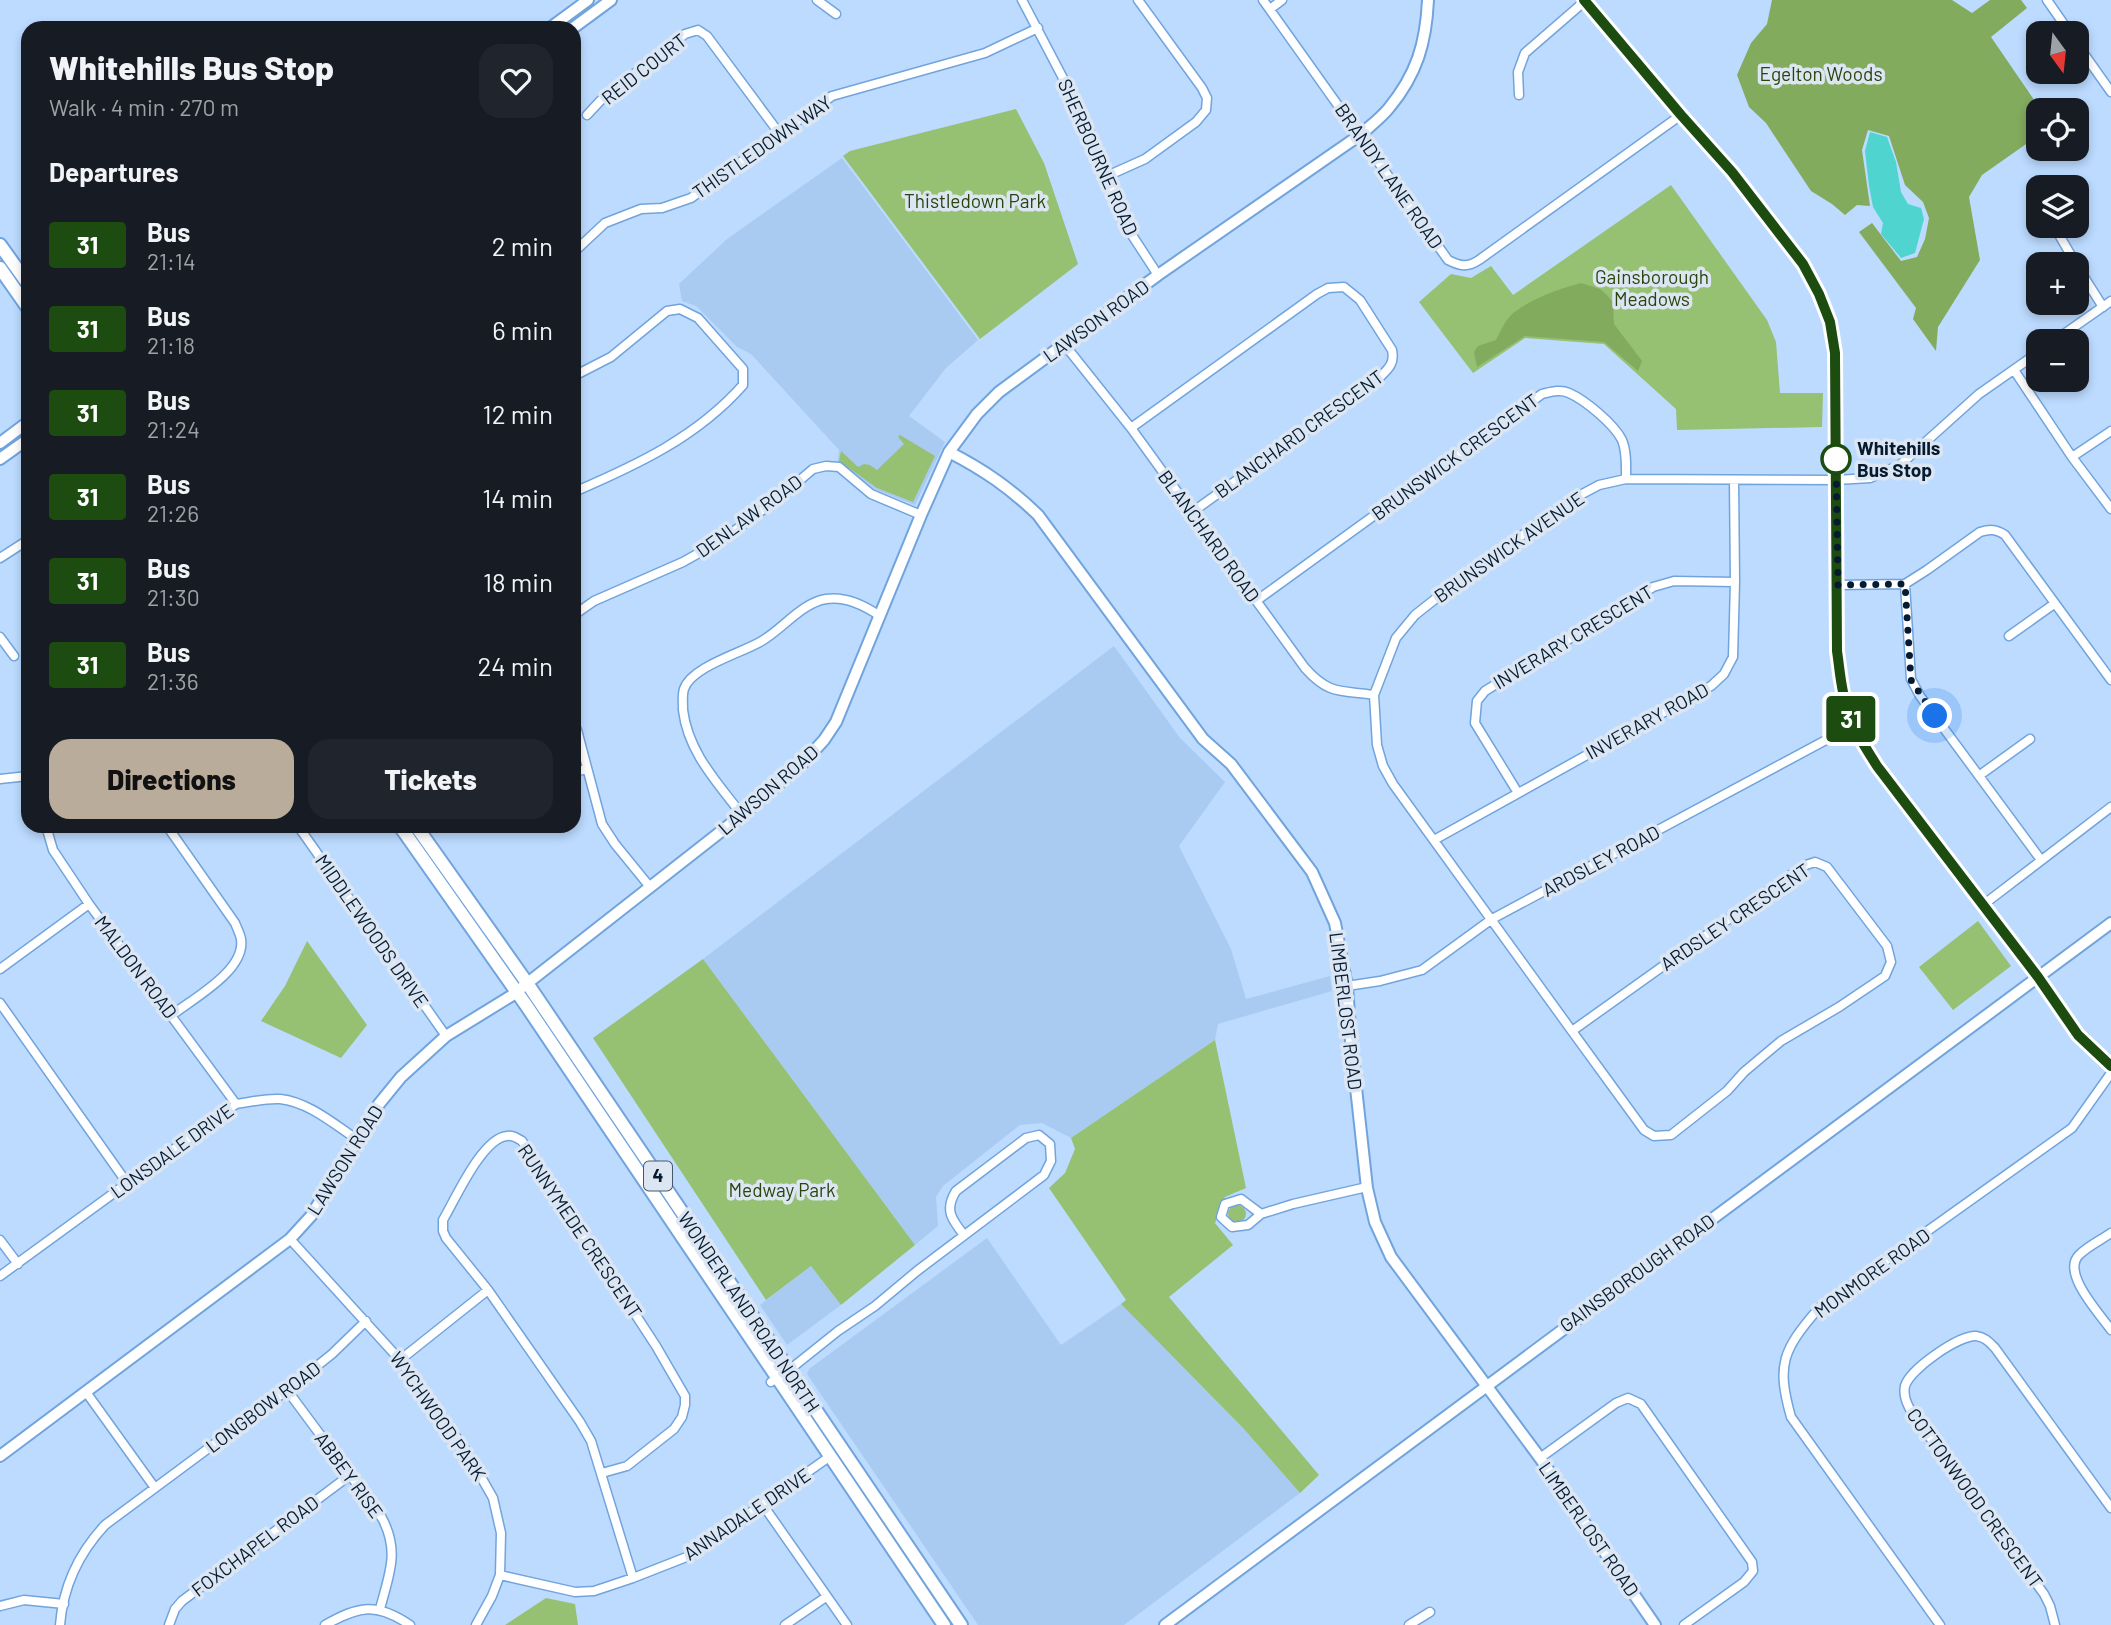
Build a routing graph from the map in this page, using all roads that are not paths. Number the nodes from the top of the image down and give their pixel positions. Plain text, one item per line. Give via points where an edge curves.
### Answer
1 (588, 0) edge
2 (611, 0) edge
3 (817, 0) edge
4 (1022, 0) edge
5 (1138, 0) edge
6 (1263, 0) edge
7 (1282, 0) edge
8 (1428, 0) edge
9 (2046, 0) edge
10 (1584, 1) edge
11 (1270, 9) junction
12 (836, 15) dead end
13 (560, 21) edge
14 (2061, 21) edge
15 (581, 22) edge
16 (1038, 28) junction
17 (2090, 62) edge
18 (2111, 92) edge
19 (1519, 95) dead end
20 (587, 115) dead end
21 (1681, 115) junction
22 (779, 133) junction
23 (1360, 135) junction
24 (1107, 176) junction
25 (0, 245) edge
26 (581, 245) edge
27 (0, 268) edge
28 (21, 274) edge
29 (1158, 275) junction
30 (2089, 281) edge
31 (21, 298) edge
32 (2107, 304) edge
33 (2071, 329) edge
34 (1064, 344) junction
35 (2026, 361) edge
36 (2014, 369) junction
37 (581, 372) edge
38 (21, 427) edge
39 (1131, 428) junction
40 (2111, 431) edge
41 (0, 443) edge
42 (21, 444) edge
43 (949, 452) junction
44 (2072, 457) junction
45 (0, 459) edge
46 (1626, 479) junction
47 (1734, 480) junction
48 (1836, 480) junction
49 (581, 489) edge
50 (2111, 509) edge
51 (1191, 513) junction
52 (921, 515) junction
53 (21, 544) edge
54 (0, 558) edge
55 (1735, 582) junction
56 (1905, 584) junction
57 (1838, 585) junction
58 (1256, 601) junction
59 (2054, 604) junction
60 (581, 610) edge
61 (880, 616) junction
62 (2009, 636) dead end
63 (0, 637) edge
64 (14, 656) dead end
65 (2111, 680) edge
66 (1374, 695) junction
67 (1854, 724) junction
68 (2030, 739) dead end
69 (581, 748) edge
70 (587, 769) junction
71 (581, 770) edge
72 (1980, 775) junction
73 (21, 777) edge
74 (0, 779) edge
75 (1518, 793) junction
76 (2111, 807) edge
77 (742, 815) junction
78 (48, 833) edge
79 (172, 833) edge
80 (303, 833) edge
81 (405, 833) edge
82 (421, 833) edge
83 (1434, 840) junction
84 (2041, 860) junction
85 (650, 887) junction
86 (89, 904) junction
87 (1983, 905) junction
88 (1492, 919) junction
89 (2111, 923) edge
90 (0, 969) edge
91 (2038, 977) junction
92 (527, 983) junction
93 (1347, 986) junction
94 (516, 990) junction
95 (0, 1003) edge
96 (172, 1015) junction
97 (1572, 1031) junction
98 (446, 1036) junction
99 (2111, 1066) edge
100 (2111, 1073) edge
101 (236, 1104) junction
102 (358, 1140) junction
103 (127, 1183) junction
104 (1367, 1187) junction
105 (1261, 1214) junction
106 (2111, 1233) edge
107 (964, 1235) junction
108 (0, 1240) edge
109 (290, 1240) junction
110 (18, 1264) junction
111 (0, 1276) edge
112 (488, 1290) junction
113 (366, 1321) junction
114 (2111, 1330) edge
115 (400, 1360) junction
116 (788, 1371) junction
117 (773, 1380) junction
118 (1485, 1385) junction
119 (287, 1390) junction
120 (86, 1392) junction
121 (0, 1456) edge
122 (829, 1457) junction
123 (1540, 1458) junction
124 (602, 1473) junction
125 (350, 1475) junction
126 (155, 1488) junction
127 (763, 1505) junction
128 (2111, 1508) edge
129 (500, 1575) junction
130 (633, 1578) junction
131 (826, 1597) junction
132 (64, 1604) junction
133 (0, 1606) edge
134 (380, 1609) junction
135 (1430, 1612) dead end
136 (60, 1625) edge
137 (169, 1625) edge
138 (325, 1625) edge
139 (410, 1625) edge
140 (476, 1625) edge
141 (785, 1625) edge
142 (847, 1625) edge
143 (944, 1625) edge
144 (961, 1625) edge
145 (1165, 1625) edge
146 (1409, 1625) edge
147 (1655, 1625) edge
148 (1684, 1625) edge
149 (1940, 1625) edge
150 (2055, 1625) edge

1 - 13 street
2 - 15 street
3 - 12 street
4 - 16 street, SHERBOURNE ROAD
5 - 24 street via 1202,88 1206,110 1145,159
6 - 11 street, BRANDY LANE ROAD
7 - 11 street
8 - 23 street, LAWSON ROAD via 1423,45 1410,76 1388,109
9 - 14 street
10 - 19 street via 1525,53 1518,72
10 - 21 street
11 - 23 street, BRANDY LANE ROAD
16 - 22 street, THISTLEDOWN WAY via 985,53 832,96
16 - 24 street, SHERBOURNE ROAD via 1086,122
17 - 18 street
20 - 22 street, REID COURT via 685,34 698,30
21 - 23 street, BRANDY LANE ROAD via 1470,266 1448,260
21 - 48 street via 1803,264 1819,294 1835,353
22 - 26 street, THISTLEDOWN WAY via 691,198 605,223
23 - 29 street, LAWSON ROAD
24 - 29 street, SHERBOURNE ROAD via 1128,229
25 - 28 main road
27 - 31 main road
29 - 34 street, LAWSON ROAD
30 - 32 street
32 - 33 street
34 - 39 street, BLANCHARD ROAD
34 - 43 street, LAWSON ROAD via 999,392
35 - 36 street, BRUNSWICK AVENUE
36 - 44 street
36 - 48 street, BRUNSWICK AVENUE via 1979,394 1900,466 1870,478
37 - 49 street via 611,357 667,311 680,309 698,318 743,369 743,385 686,435 635,466
38 - 41 street
39 - 51 street, BLANCHARD ROAD
39 - 51 street, BLANCHARD CRESCENT via 1317,294 1343,287 1360,300 1392,350 1391,366
40 - 44 street
42 - 45 street
43 - 52 street, LAWSON ROAD
43 - 93 street, LIMBERLOST ROAD via 984,470 1038,515 1203,738 1231,764 1272,817 1312,872 1335,923
44 - 50 street
46 - 47 street, BRUNSWICK AVENUE
46 - 58 street, BRUNSWICK CRESCENT via 1625,449 1602,416 1567,392 1542,394
46 - 66 street, BRUNSWICK AVENUE via 1599,485 1571,500 1415,615 1395,638
47 - 48 street, BRUNSWICK AVENUE
47 - 55 street, INVERARY ROAD
48 - 57 street
51 - 58 street, BLANCHARD ROAD
52 - 60 street, DENLAW ROAD via 871,494 839,467 813,469 722,540
52 - 61 street, LAWSON ROAD
53 - 54 street
55 - 75 street, INVERARY ROAD via 1733,657 1724,674 1711,686
55 - 75 street, INVERARY CRESCENT via 1674,581 1653,587 1485,691 1478,701 1475,723
56 - 57 street
56 - 59 street via 1980,532 1999,530
56 - 72 street via 1911,680
57 - 67 street via 1837,651 1841,684
58 - 66 street, BLANCHARD ROAD via 1319,684
59 - 62 street
59 - 65 street
61 - 77 street, LAWSON ROAD via 836,722 824,740
61 - 77 street via 841,598 823,599 761,642 695,674 684,687 691,744
63 - 64 street
66 - 83 street, BRUNSWICK AVENUE via 1383,766
67 - 87 street via 1877,766
67 - 88 street, ARDSLEY ROAD
68 - 72 street
69 - 70 street
70 - 71 street
70 - 85 street via 602,824
72 - 84 street
73 - 74 street
75 - 83 street, INVERARY ROAD
76 - 84 street
77 - 85 street, LAWSON ROAD
78 - 86 street, MALDON ROAD via 53,850
79 - 96 street via 235,923 241,941 238,959 227,973
80 - 98 street, MIDDLEWOODS DRIVE
81 - 94 main road, WONDERLAND ROAD NORTH / 4
82 - 92 main road, WONDERLAND ROAD NORTH / 4
83 - 88 street, BRUNSWICK AVENUE
84 - 87 street
85 - 92 street, LAWSON ROAD
86 - 90 street
86 - 96 street, MALDON ROAD
87 - 91 street
88 - 93 street, ARDSLEY ROAD via 1422,970
88 - 97 street, ARDSLEY CRESCENT
89 - 91 street, GAINSBOROUGH ROAD
91 - 99 street via 2078,1035
91 - 118 street, GAINSBOROUGH ROAD
92 - 94 street, LAWSON ROAD
92 - 116 main road, WONDERLAND ROAD NORTH / 4
93 - 104 street, LIMBERLOST ROAD
94 - 98 street, LAWSON ROAD
94 - 117 main road, WONDERLAND ROAD NORTH / 4
95 - 103 street
96 - 101 street, MALDON ROAD
97 - 97 street, ARDSLEY CRESCENT via 1815,862 1839,879 1888,946 1891,962 1885,976 1781,1041 1671,1135 1654,1136 1644,1130
98 - 102 street, LAWSON ROAD via 401,1077
100 - 149 street, MONMORE ROAD via 2072,1128 1818,1309 1796,1335 1785,1359 1782,1378 1791,1417
101 - 102 street, LONSDALE DRIVE via 279,1099 295,1102
101 - 103 street, LONSDALE DRIVE
102 - 109 street, LAWSON ROAD via 312,1216
103 - 110 street, LONSDALE DRIVE
104 - 105 street
104 - 118 street, LIMBERLOST ROAD via 1375,1223 1391,1257
105 - 105 street via 1241,1199 1225,1204 1221,1217 1232,1227 1248,1225
106 - 114 street via 2077,1256 2074,1268 2078,1284
107 - 107 street via 1044,1175 1052,1161 1050,1144 1039,1135 1026,1138 956,1191 949,1201 950,1213
107 - 116 street
108 - 110 street
109 - 113 street, WYCHWOOD PARK
109 - 120 street, LAWSON ROAD
110 - 111 street, LONSDALE DRIVE
112 - 115 street
112 - 124 street, RUNNYMEDE CRESCENT via 580,1422
112 - 124 street, RUNNYMEDE CRESCENT via 446,1238 443,1220 479,1157 496,1140 515,1137 531,1154 685,1396 682,1417 674,1429 626,1466
113 - 115 street, WYCHWOOD PARK
113 - 119 street, LONGBOW ROAD
115 - 129 street, WYCHWOOD PARK via 493,1498 500,1533
116 - 117 street
116 - 144 main road, WONDERLAND ROAD NORTH / 4
117 - 122 main road, WONDERLAND ROAD NORTH / 4
118 - 123 street, LIMBERLOST ROAD
118 - 145 street, GAINSBOROUGH ROAD
119 - 125 street, ABBEY RISE
119 - 126 street, LONGBOW ROAD
120 - 121 street, LAWSON ROAD
120 - 126 street
122 - 127 street, ANNADALE DRIVE
122 - 143 main road, WONDERLAND ROAD NORTH / 4
123 - 147 street, LIMBERLOST ROAD
123 - 148 street via 1616,1403 1628,1398 1641,1404 1752,1562 1753,1571 1744,1582
124 - 130 street, RUNNYMEDE CRESCENT
125 - 134 street, ABBEY RISE via 382,1518 393,1548
125 - 137 street, FOXCHAPEL ROAD via 182,1601
126 - 132 street, LONGBOW ROAD via 92,1539 72,1574
127 - 130 street, ANNADALE DRIVE via 689,1556
127 - 131 street
128 - 150 street, COTTONWOOD CRESCENT via 1985,1338 1963,1338 1913,1373 1905,1385 1905,1400 1912,1413 2044,1594
129 - 130 street, ANNADALE DRIVE via 575,1592
129 - 140 street, WYCHWOOD PARK
131 - 141 street
131 - 142 street
132 - 133 street via 24,1600
132 - 136 street, LONGBOW ROAD
134 - 138 street via 360,1608
134 - 139 street
135 - 146 street

